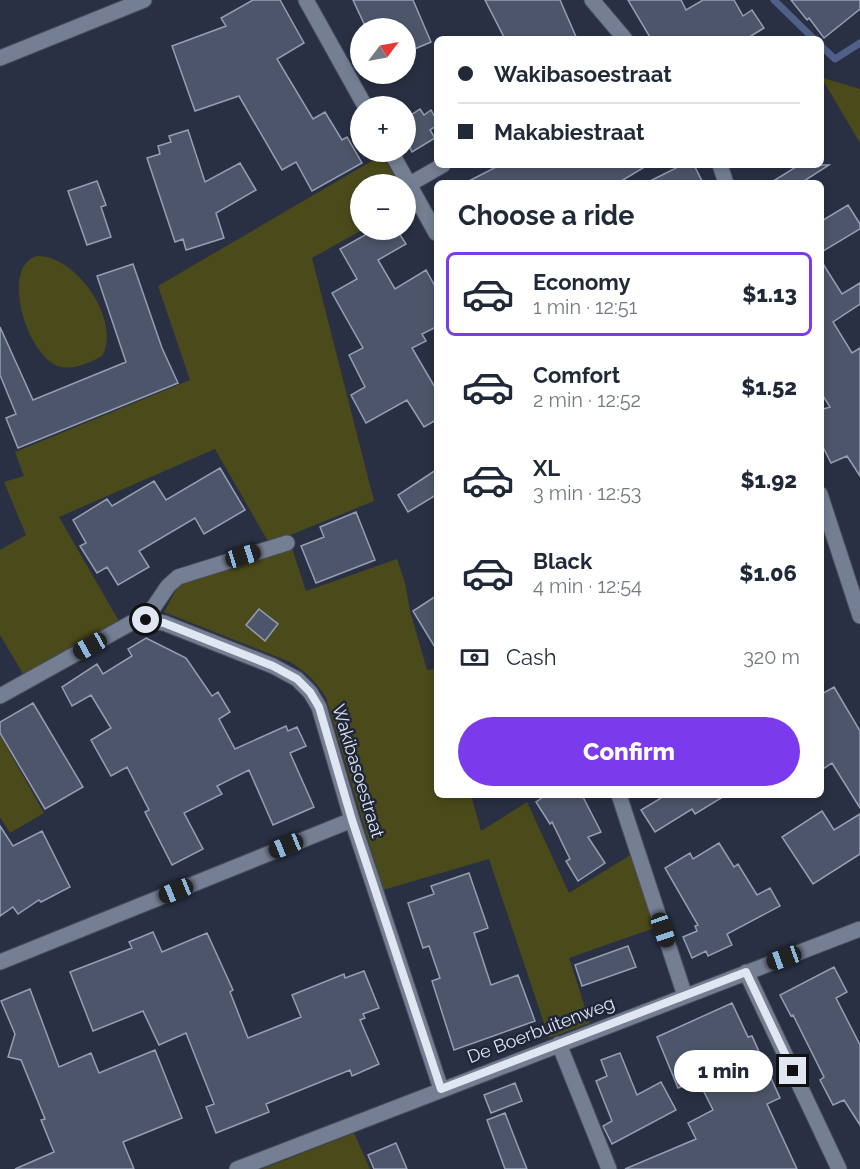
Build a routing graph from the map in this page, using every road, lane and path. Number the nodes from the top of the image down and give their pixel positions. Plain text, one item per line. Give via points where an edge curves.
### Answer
1 (144, 0) edge
2 (306, 0) edge
3 (592, 0) edge
4 (622, 36) edge
5 (0, 58) edge
6 (359, 96) edge
7 (438, 168) edge
8 (416, 181) edge
9 (416, 195) edge
10 (434, 229) edge
11 (824, 506) edge
12 (287, 543) dead end
13 (860, 616) edge
14 (146, 620) junction
15 (0, 696) edge
16 (620, 798) edge
17 (352, 820) junction
18 (860, 929) edge
19 (0, 962) edge
20 (746, 972) junction
21 (685, 996) junction
22 (559, 1044) junction
23 (441, 1089) junction
24 (237, 1169) edge
25 (609, 1169) edge
26 (839, 1169) edge

1 - 5 street
2 - 6 street
3 - 4 street
7 - 8 street
9 - 10 street
11 - 13 street
12 - 14 street via 178,577
14 - 15 street via 131,623
14 - 17 street, Wakibasoestraat via 226,646 297,679 319,707
16 - 21 street
17 - 19 street
17 - 23 street, Wakibasoestraat
18 - 20 street, De Boerbuitenweg
20 - 21 street, De Boerbuitenweg
20 - 26 street
21 - 22 street, De Boerbuitenweg
22 - 23 street, De Boerbuitenweg
22 - 25 street
23 - 24 street, De Boerbuitenweg

